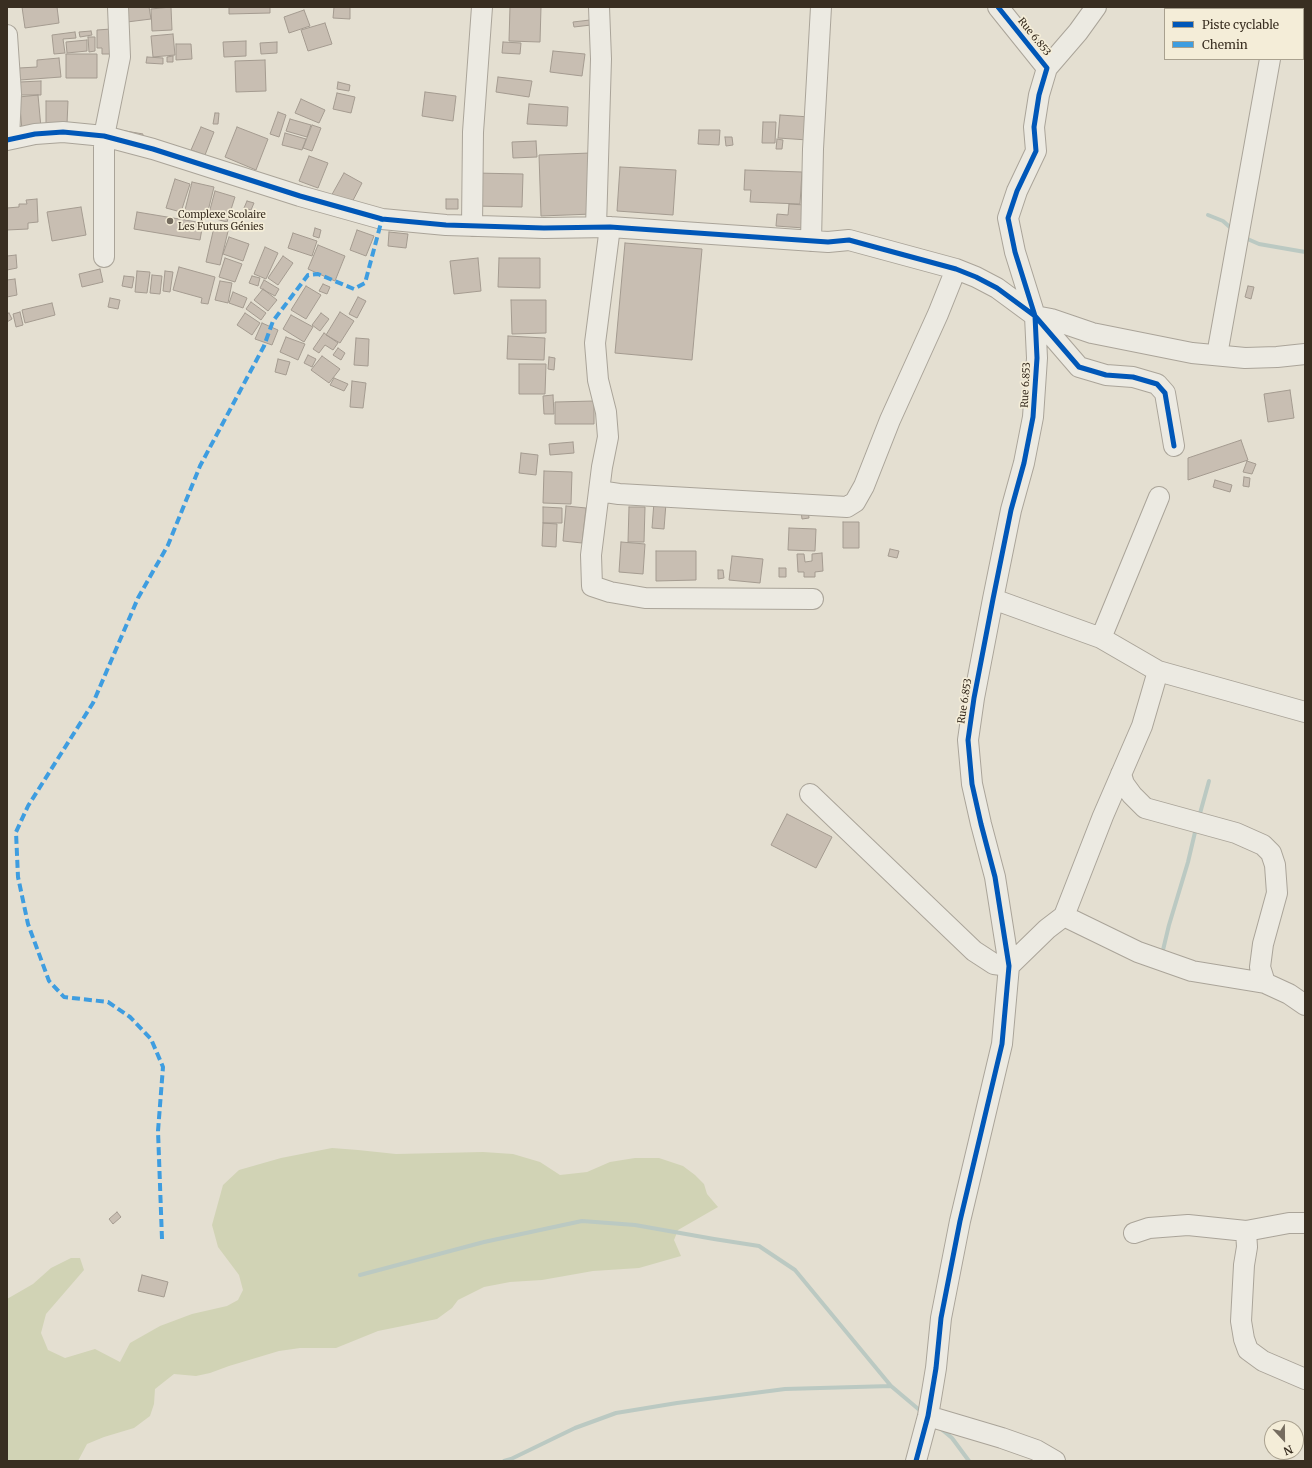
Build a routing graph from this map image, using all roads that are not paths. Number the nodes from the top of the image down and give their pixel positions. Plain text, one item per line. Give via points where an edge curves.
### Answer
1 (118, 7) edge
2 (482, 7) edge
3 (598, 7) edge
4 (821, 7) edge
5 (998, 7) edge
6 (1096, 7) edge
7 (7, 35) edge
8 (1270, 60) edge
9 (1047, 68) junction
10 (104, 136) junction
11 (8, 140) edge
12 (472, 226) junction
13 (603, 227) junction
14 (811, 241) junction
15 (104, 257) dead end
16 (956, 269) junction
17 (1035, 316) junction
18 (1305, 354) edge
19 (1217, 355) junction
20 (1174, 446) dead end
21 (599, 491) junction
22 (1159, 497) dead end
23 (813, 599) dead end
24 (993, 599) junction
25 (1102, 638) junction
26 (1158, 671) junction
27 (1305, 712) edge
28 (1121, 774) junction
29 (810, 794) dead end
30 (1064, 916) junction
31 (1009, 966) junction
32 (1265, 983) junction
33 (1305, 1005) edge
34 (1305, 1223) edge
35 (1246, 1231) junction
36 (1134, 1233) dead end
37 (1305, 1379) edge
38 (928, 1416) junction
39 (916, 1461) edge
40 (1055, 1461) edge

1 - 10 street via 120,57
2 - 12 street via 473,132
3 - 13 street
4 - 14 street
5 - 9 street, Rue 6.853
6 - 9 street
7 - 11 street via 11,94
8 - 19 street
9 - 17 street, Rue 6.853 via 1039,95 1034,127 1036,151 1017,191 1008,218 1015,252
10 - 11 street via 63,132 35,134
10 - 12 street via 382,219 446,226
10 - 15 street
12 - 13 street
13 - 14 street
13 - 21 street via 595,343 598,380 606,412 608,438
14 - 16 street via 849,240
16 - 17 street via 997,288
16 - 21 street via 864,486 855,502 847,507
17 - 19 street via 1092,333
17 - 20 street via 1079,367 1106,375 1133,377 1157,384 1165,393
17 - 24 street, Rue 6.853 via 1037,358 1033,417
18 - 19 street via 1245,358
21 - 23 street via 591,555 592,586 645,598
22 - 25 street
24 - 25 street
24 - 31 street, Rue 6.853 via 968,740 972,784 995,877
25 - 26 street
26 - 27 street
26 - 28 street via 1142,726
28 - 30 street
28 - 32 street via 1132,796 1145,808 1236,833 1263,845 1271,853 1275,865 1277,893 1263,944 1260,967
29 - 31 street via 974,951 994,964
30 - 31 street
30 - 32 street via 1138,952 1192,971
31 - 38 street, Rue 6.853 via 1002,1044 960,1221 941,1318
32 - 33 street
34 - 35 street via 1289,1223
35 - 36 street via 1188,1224 1149,1228
35 - 37 street via 1241,1321 1248,1350 1263,1361
38 - 39 street, Rue 6.853
38 - 40 street via 1036,1450

